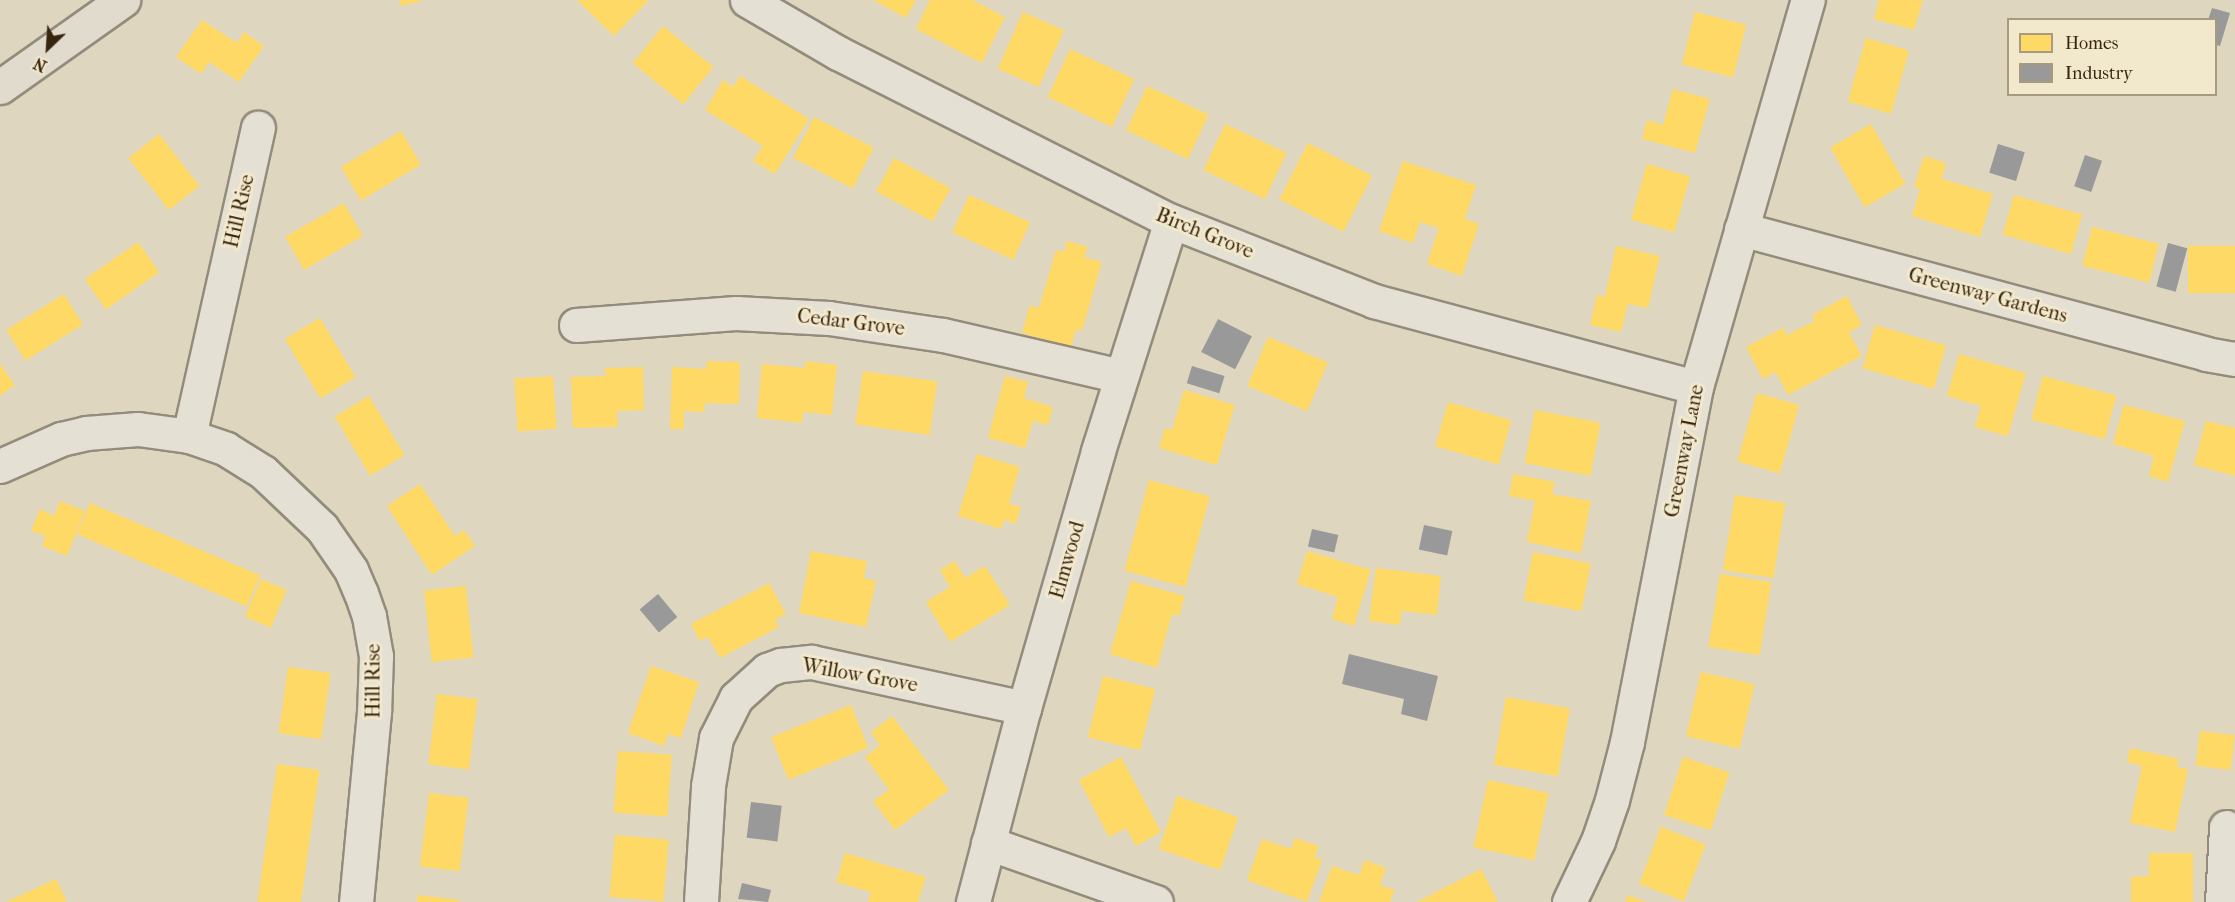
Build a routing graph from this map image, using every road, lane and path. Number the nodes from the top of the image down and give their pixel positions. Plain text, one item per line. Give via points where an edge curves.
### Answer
1 (123, 0) edge
2 (747, 0) edge
3 (1808, 0) edge
4 (0, 87) edge
5 (258, 128) dead end
6 (1171, 221) junction
7 (1741, 229) junction
8 (576, 325) dead end
9 (2235, 359) edge
10 (1120, 376) junction
11 (1696, 387) junction
12 (189, 435) junction
13 (0, 466) edge
14 (1024, 708) junction
15 (2226, 827) dead end
16 (988, 843) junction
17 (356, 902) edge
18 (701, 902) edge
19 (973, 902) edge
20 (1156, 902) edge
21 (1569, 902) edge
22 (2223, 902) edge

1 - 4 main road
2 - 6 street, Birch Grove via 838,53
3 - 7 street, Greenway Lane
5 - 12 street, Hill Rise
6 - 10 street, Elmwood
6 - 11 street, Birch Grove via 1374,301
7 - 9 street, Greenway Gardens
7 - 11 street, Greenway Lane
8 - 10 street, Cedar Grove via 736,313 829,318 943,335
10 - 14 street, Elmwood
11 - 21 street, Greenway Lane via 1627,742 1598,841
12 - 13 street, Hill Rise via 138,429 86,433 61,439
12 - 17 street, Hill Rise via 226,449 285,490 339,549 361,593 374,638 376,674
14 - 16 street, Elmwood
14 - 18 street, Willow Grove via 812,662 767,670 736,698 716,738 708,786
15 - 22 street
16 - 19 street, Elmwood
16 - 20 street

